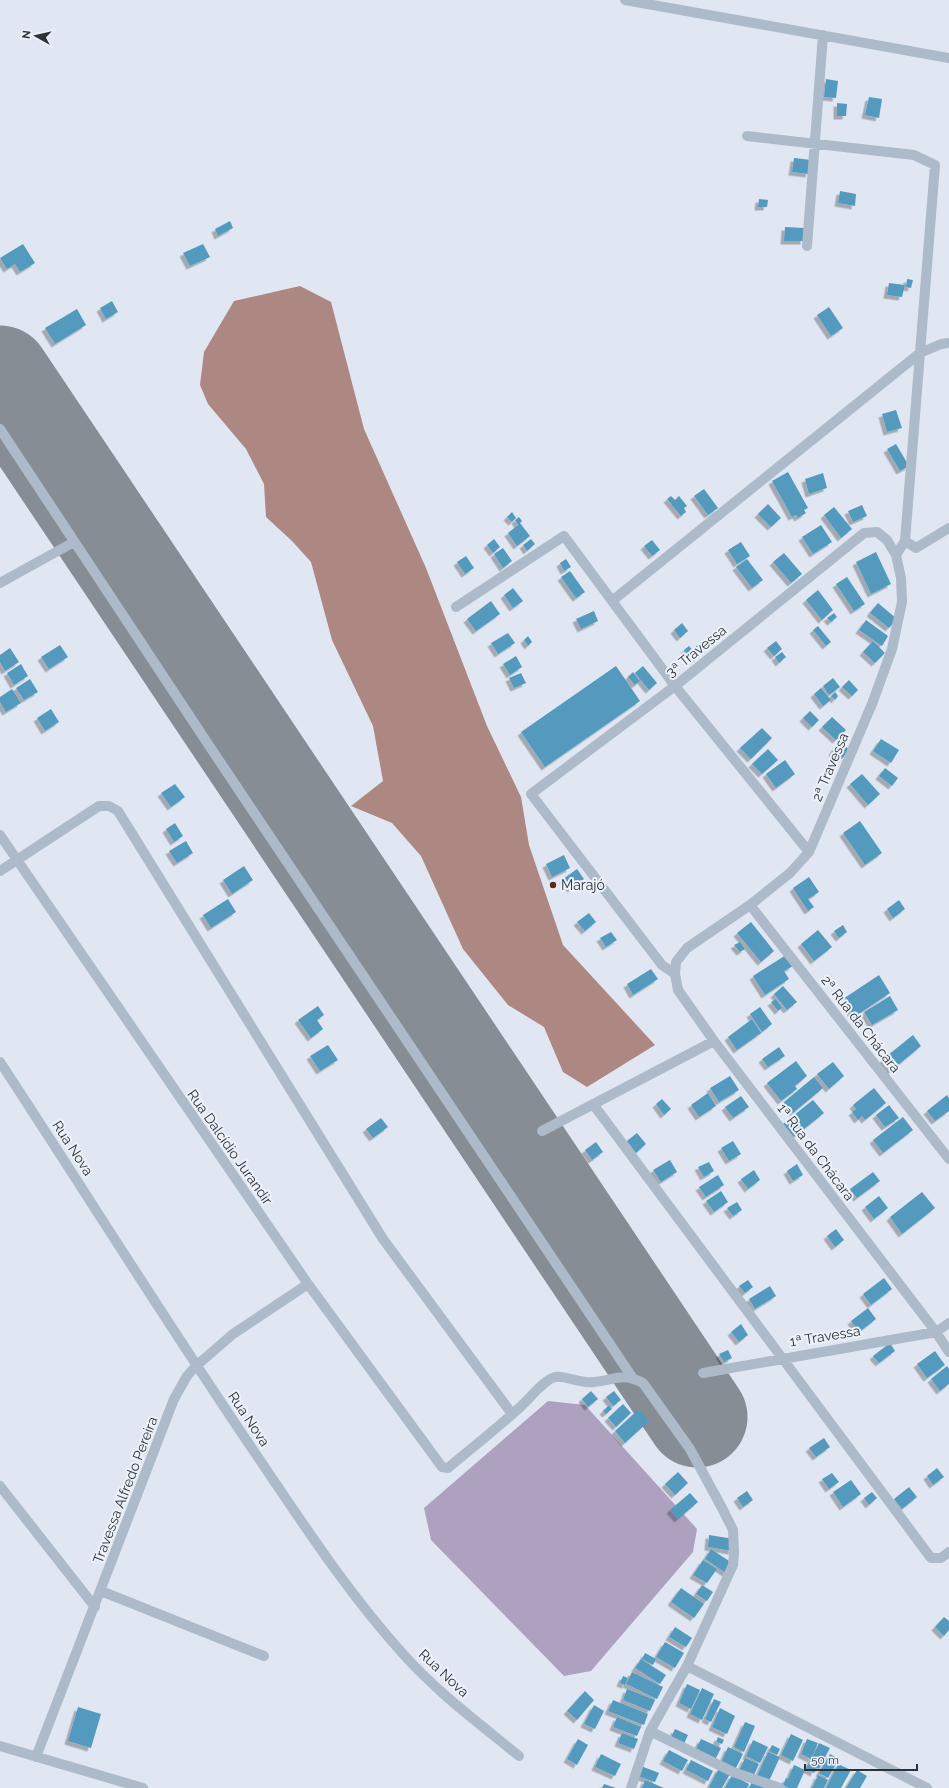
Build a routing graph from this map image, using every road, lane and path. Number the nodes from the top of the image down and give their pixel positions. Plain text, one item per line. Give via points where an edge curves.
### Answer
1 (625, 0) edge
2 (823, 35) junction
3 (949, 58) edge
4 (747, 136) dead end
5 (815, 144) junction
6 (807, 246) dead end
7 (949, 343) edge
8 (920, 354) junction
9 (0, 430) edge
10 (949, 528) edge
11 (877, 532) joint
12 (905, 541) junction
13 (74, 542) junction
14 (896, 555) junction
15 (0, 583) edge
16 (612, 601) junction
17 (456, 606) dead end
18 (675, 686) junction
19 (0, 835) edge
20 (808, 852) junction
21 (16, 860) junction
22 (0, 871) edge
23 (750, 905) junction
24 (676, 962) joint
25 (675, 974) junction
26 (714, 1041) junction
27 (0, 1062) edge
28 (593, 1104) junction
29 (542, 1131) dead end
30 (949, 1159) edge
31 (308, 1284) junction
32 (949, 1323) edge
33 (936, 1332) junction
34 (949, 1352) edge
35 (783, 1358) junction
36 (196, 1366) junction
37 (704, 1373) dead end
38 (632, 1377) junction
39 (512, 1414) junction
40 (0, 1486) edge
41 (949, 1552) edge
42 (101, 1591) junction
43 (95, 1607) junction
44 (264, 1656) dead end
45 (686, 1666) junction
46 (650, 1731) junction
47 (0, 1746) edge
48 (519, 1756) dead end
49 (36, 1757) junction
50 (143, 1788) edge
51 (631, 1788) edge
52 (780, 1788) edge
53 (927, 1788) edge

1 - 2 street
2 - 3 street
2 - 5 street
4 - 5 street
5 - 6 street
5 - 8 street via 914,155 935,165
7 - 8 street
8 - 12 street
8 - 16 street
9 - 13 street
10 - 12 street via 916,548
11 - 14 street, 2ª Travessa via 887,540
11 - 18 street, 3ª Travessa via 864,533
12 - 14 street
13 - 15 street
13 - 38 street
14 - 20 street, 2ª Travessa via 901,578 902,602 892,649 872,704
16 - 17 street via 564,536
16 - 18 street
18 - 20 street
18 - 25 street, 3ª Travessa via 531,794 662,965
19 - 21 street, Rua Dalcídio Jurandir
20 - 23 street, 2ª Travessa via 790,873
21 - 22 street
21 - 31 street, Rua Dalcídio Jurandir
21 - 39 street via 99,806 109,806 118,811 383,1238
23 - 24 street, 2ª Travessa via 687,948
23 - 30 street, 2ª Rua da Chácara
24 - 25 street, 1ª Rua da Chácara
25 - 26 street, 1ª Rua da Chácara via 678,990
26 - 28 street
26 - 33 street, 1ª Rua da Chácara
27 - 36 street, Rua Nova
28 - 29 street
28 - 35 street
31 - 36 street, Travessa Alfredo Pereira via 233,1334
31 - 39 street, Rua Dalcídio Jurandir via 440,1465 448,1468
32 - 33 street, 1ª Travessa
33 - 34 street, 1ª Rua da Chácara
33 - 35 street, 1ª Travessa
35 - 37 street, 1ª Travessa
35 - 41 street via 931,1558 941,1558
36 - 42 street, Travessa Alfredo Pereira via 174,1399
36 - 48 street, Rua Nova via 326,1557 377,1623 431,1683
38 - 39 street via 620,1376 582,1382 557,1376 550,1379
38 - 45 street via 643,1383 690,1449 733,1530 733,1565
40 - 43 street
42 - 43 street, Travessa Alfredo Pereira
42 - 44 street
43 - 49 street, Travessa Alfredo Pereira
45 - 46 street
45 - 53 street
46 - 51 street
46 - 52 street via 734,1772
47 - 49 street
49 - 50 street

